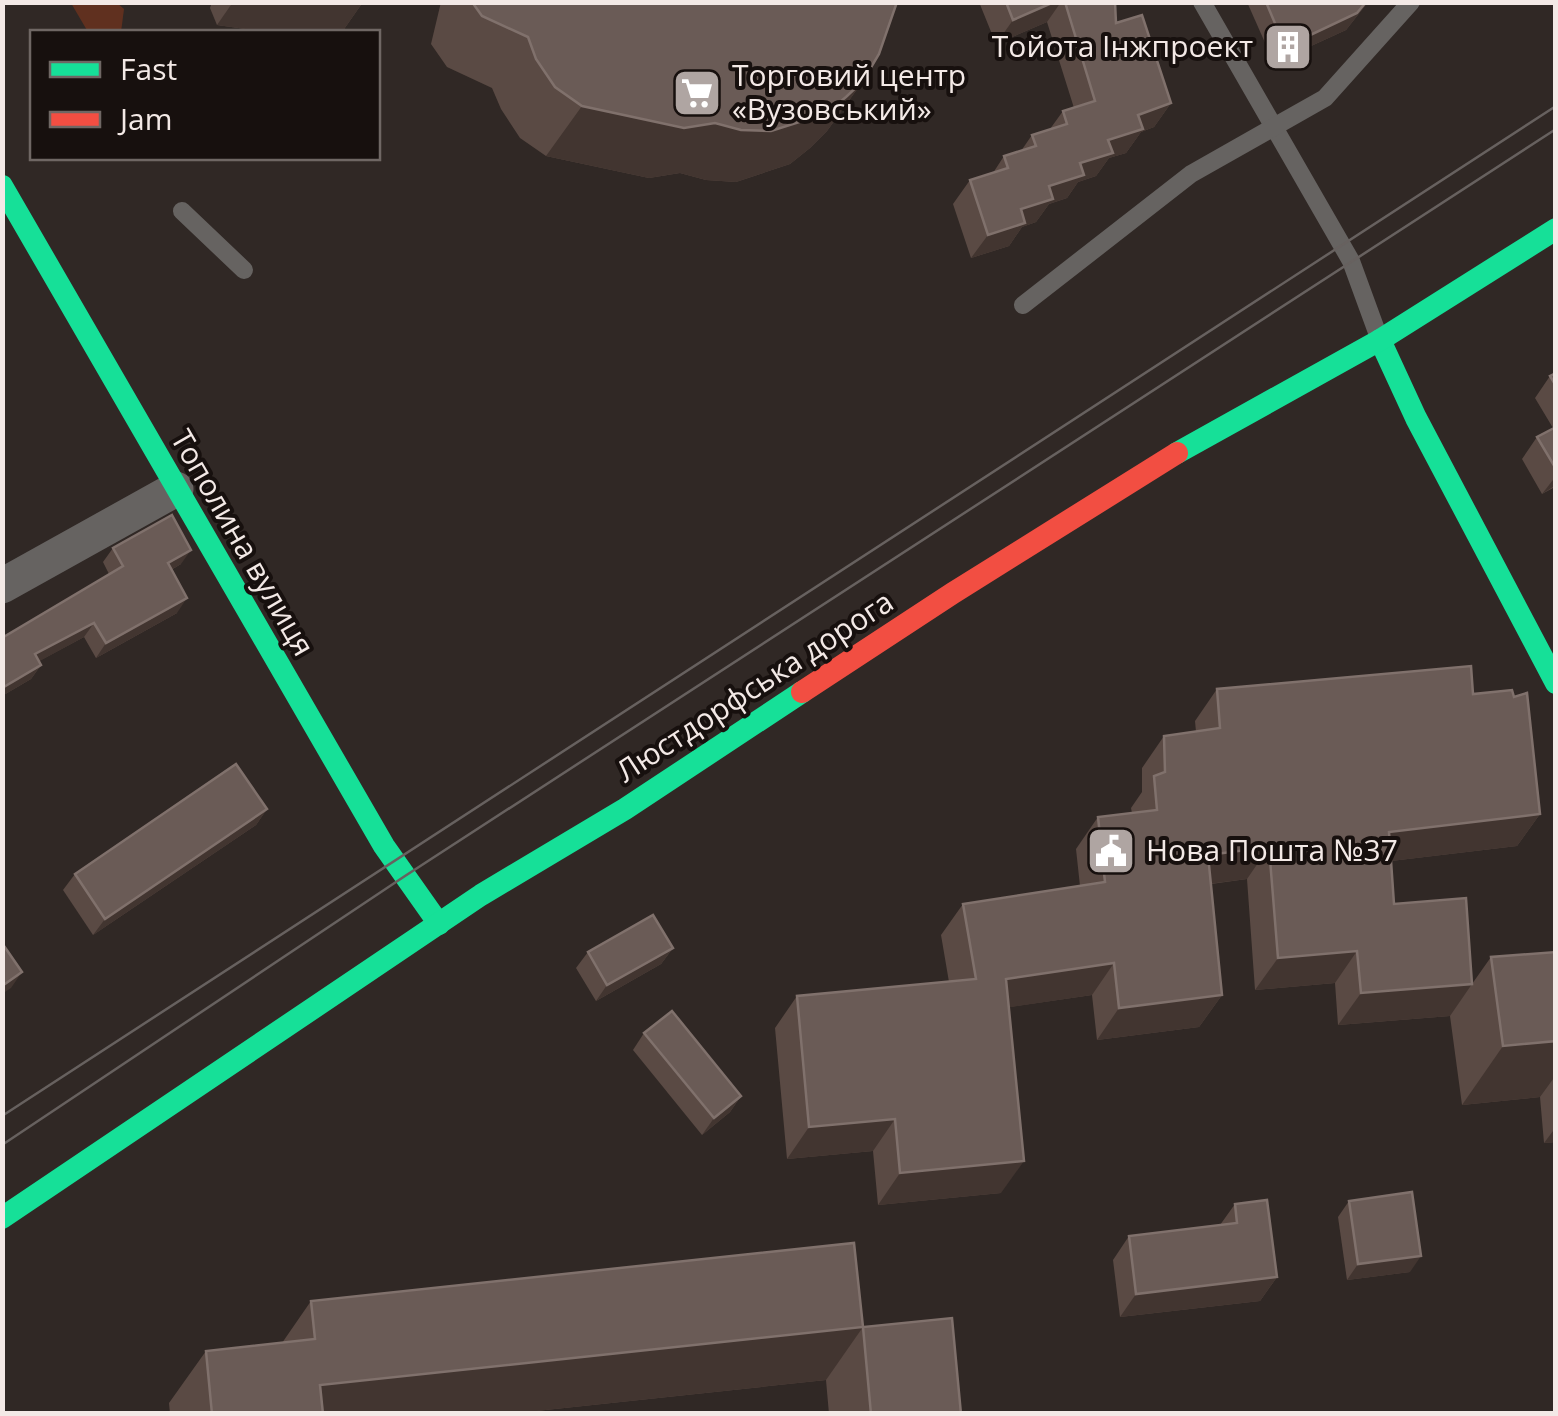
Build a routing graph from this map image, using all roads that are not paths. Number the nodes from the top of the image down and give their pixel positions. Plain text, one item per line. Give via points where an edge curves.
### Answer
1 (1202, 2) edge
2 (1411, 2) edge
3 (1272, 127) junction
4 (2, 186) edge
5 (182, 211) dead end
6 (1556, 229) edge
7 (244, 270) dead end
8 (1022, 305) dead end
9 (1380, 340) junction
10 (176, 488) junction
11 (2, 586) edge
12 (1556, 683) edge
13 (438, 924) junction
14 (2, 1218) edge

1 - 3 lane
2 - 3 lane via 1325,98
3 - 8 lane via 1191,174
3 - 9 lane via 1351,261
4 - 10 main road, Тополина вулиця
5 - 7 lane
6 - 9 main road, Люстдорфська дорога
9 - 12 main road
9 - 13 main road, Люстдорфська дорога via 1170,458
10 - 11 street
10 - 13 main road, Тополина вулиця via 384,846
13 - 14 main road, Люстдорфська дорога

